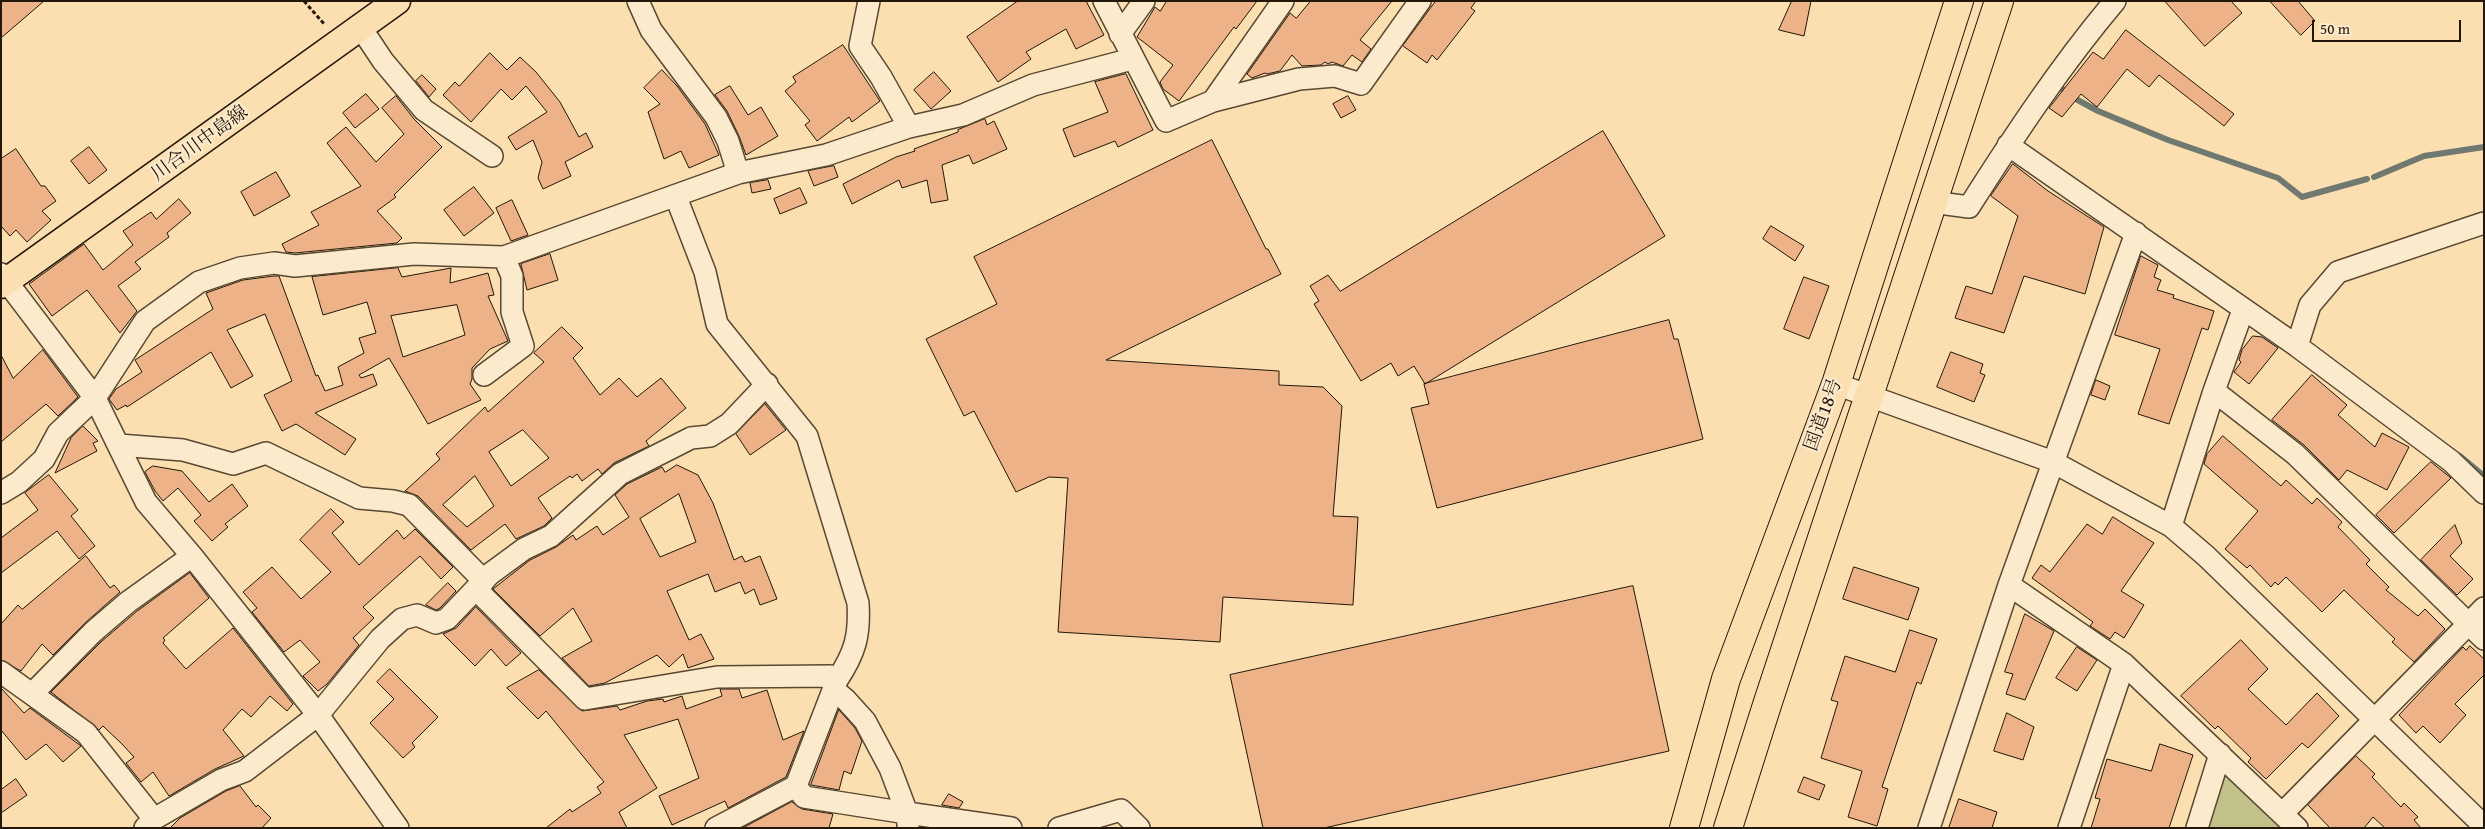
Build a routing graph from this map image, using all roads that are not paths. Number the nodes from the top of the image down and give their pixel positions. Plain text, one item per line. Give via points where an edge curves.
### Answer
1 (397, 1) edge
2 (638, 1) edge
3 (869, 1) edge
4 (1104, 1) edge
5 (1144, 1) edge
6 (1283, 1) edge
7 (1420, 1) edge
8 (1960, 1) edge
9 (1999, 1) edge
10 (2115, 1) edge
11 (1120, 34) junction
12 (350, 36) junction
13 (1132, 59) junction
14 (1213, 101) junction
15 (909, 127) junction
16 (2008, 145) junction
17 (492, 156) dead end
18 (738, 173) junction
19 (676, 197) junction
20 (1932, 202) junction
21 (2484, 223) edge
22 (2136, 234) junction
23 (504, 257) junction
24 (3, 280) edge
25 (2243, 310) junction
26 (2297, 346) junction
27 (484, 375) dead end
28 (767, 384) junction
29 (1836, 384) junction
30 (2214, 390) junction
31 (1869, 397) junction
32 (96, 398) junction
33 (119, 445) junction
34 (2053, 462) junction
35 (2484, 492) edge
36 (1, 493) edge
37 (2171, 526) junction
38 (192, 556) junction
39 (480, 585) junction
40 (2010, 585) junction
41 (2484, 608) edge
42 (2468, 624) junction
43 (2484, 639) edge
44 (2124, 664) junction
45 (1, 672) edge
46 (835, 685) junction
47 (32, 694) junction
48 (318, 715) junction
49 (2374, 718) junction
50 (2220, 754) junction
51 (796, 786) junction
52 (908, 820) edge
53 (2290, 820) edge
54 (150, 823) edge
55 (2484, 826) edge
56 (398, 828) edge
57 (716, 828) edge
58 (1011, 828) edge
59 (1059, 828) edge
60 (1139, 828) edge
61 (1684, 828) edge
62 (1728, 828) edge
63 (1929, 828) edge
64 (2069, 828) edge
65 (2197, 828) edge

1 - 12 main road, 川合川中島線
2 - 18 street via 651,30 716,116
3 - 15 street via 860,46 882,77
4 - 11 street
5 - 11 street
6 - 14 street
7 - 14 street via 1361,84 1335,76 1299,79
8 - 29 highway, 国道18号
9 - 20 highway, 国道18号
10 - 16 street
11 - 13 street
12 - 17 street via 383,61 424,110
12 - 24 main road, 川合川中島線
13 - 14 street via 1166,121
13 - 15 street via 1034,85 963,115
15 - 18 street via 826,156
16 - 20 street via 1969,207
16 - 22 street
18 - 19 street
19 - 23 street
19 - 28 street via 706,272 716,324
20 - 31 highway, 国道18号
21 - 26 street via 2338,272 2310,305
22 - 25 street
22 - 34 street
23 - 27 street via 512,276 512,312 523,346
23 - 32 street via 414,254 295,266 274,264 240,268 199,282 145,321
24 - 32 street
25 - 26 street
25 - 30 street
26 - 35 street via 2451,462
28 - 39 street via 728,424 710,436 691,438 620,474 551,536 524,549
28 - 46 street via 807,436 858,603 860,629 848,663
29 - 31 street
29 - 61 highway, 国道18号 via 1726,680
30 - 37 street
30 - 42 street via 2295,454
31 - 34 street
31 - 62 highway, 国道18号
32 - 33 street
32 - 36 street via 58,433 44,459 19,482
33 - 38 street via 146,502
33 - 39 street via 183,450 234,464 266,453 359,498 393,500 409,505
34 - 37 street
34 - 40 street
37 - 49 street
38 - 47 street via 128,602
38 - 48 street
39 - 46 street via 586,699 717,677 830,676
39 - 48 street via 447,619 436,623 418,615 402,619 380,640
40 - 44 street
40 - 63 street
41 - 42 street
42 - 43 street
42 - 49 street
44 - 50 street
44 - 64 street
45 - 47 street
46 - 51 street
46 - 52 street via 865,721 890,768
47 - 54 street via 86,733
48 - 54 street via 245,771 222,780
48 - 56 street
49 - 53 street
49 - 55 street
50 - 53 street
50 - 65 street
51 - 52 street via 804,797
51 - 57 street
52 - 58 street
59 - 60 street via 1121,810

